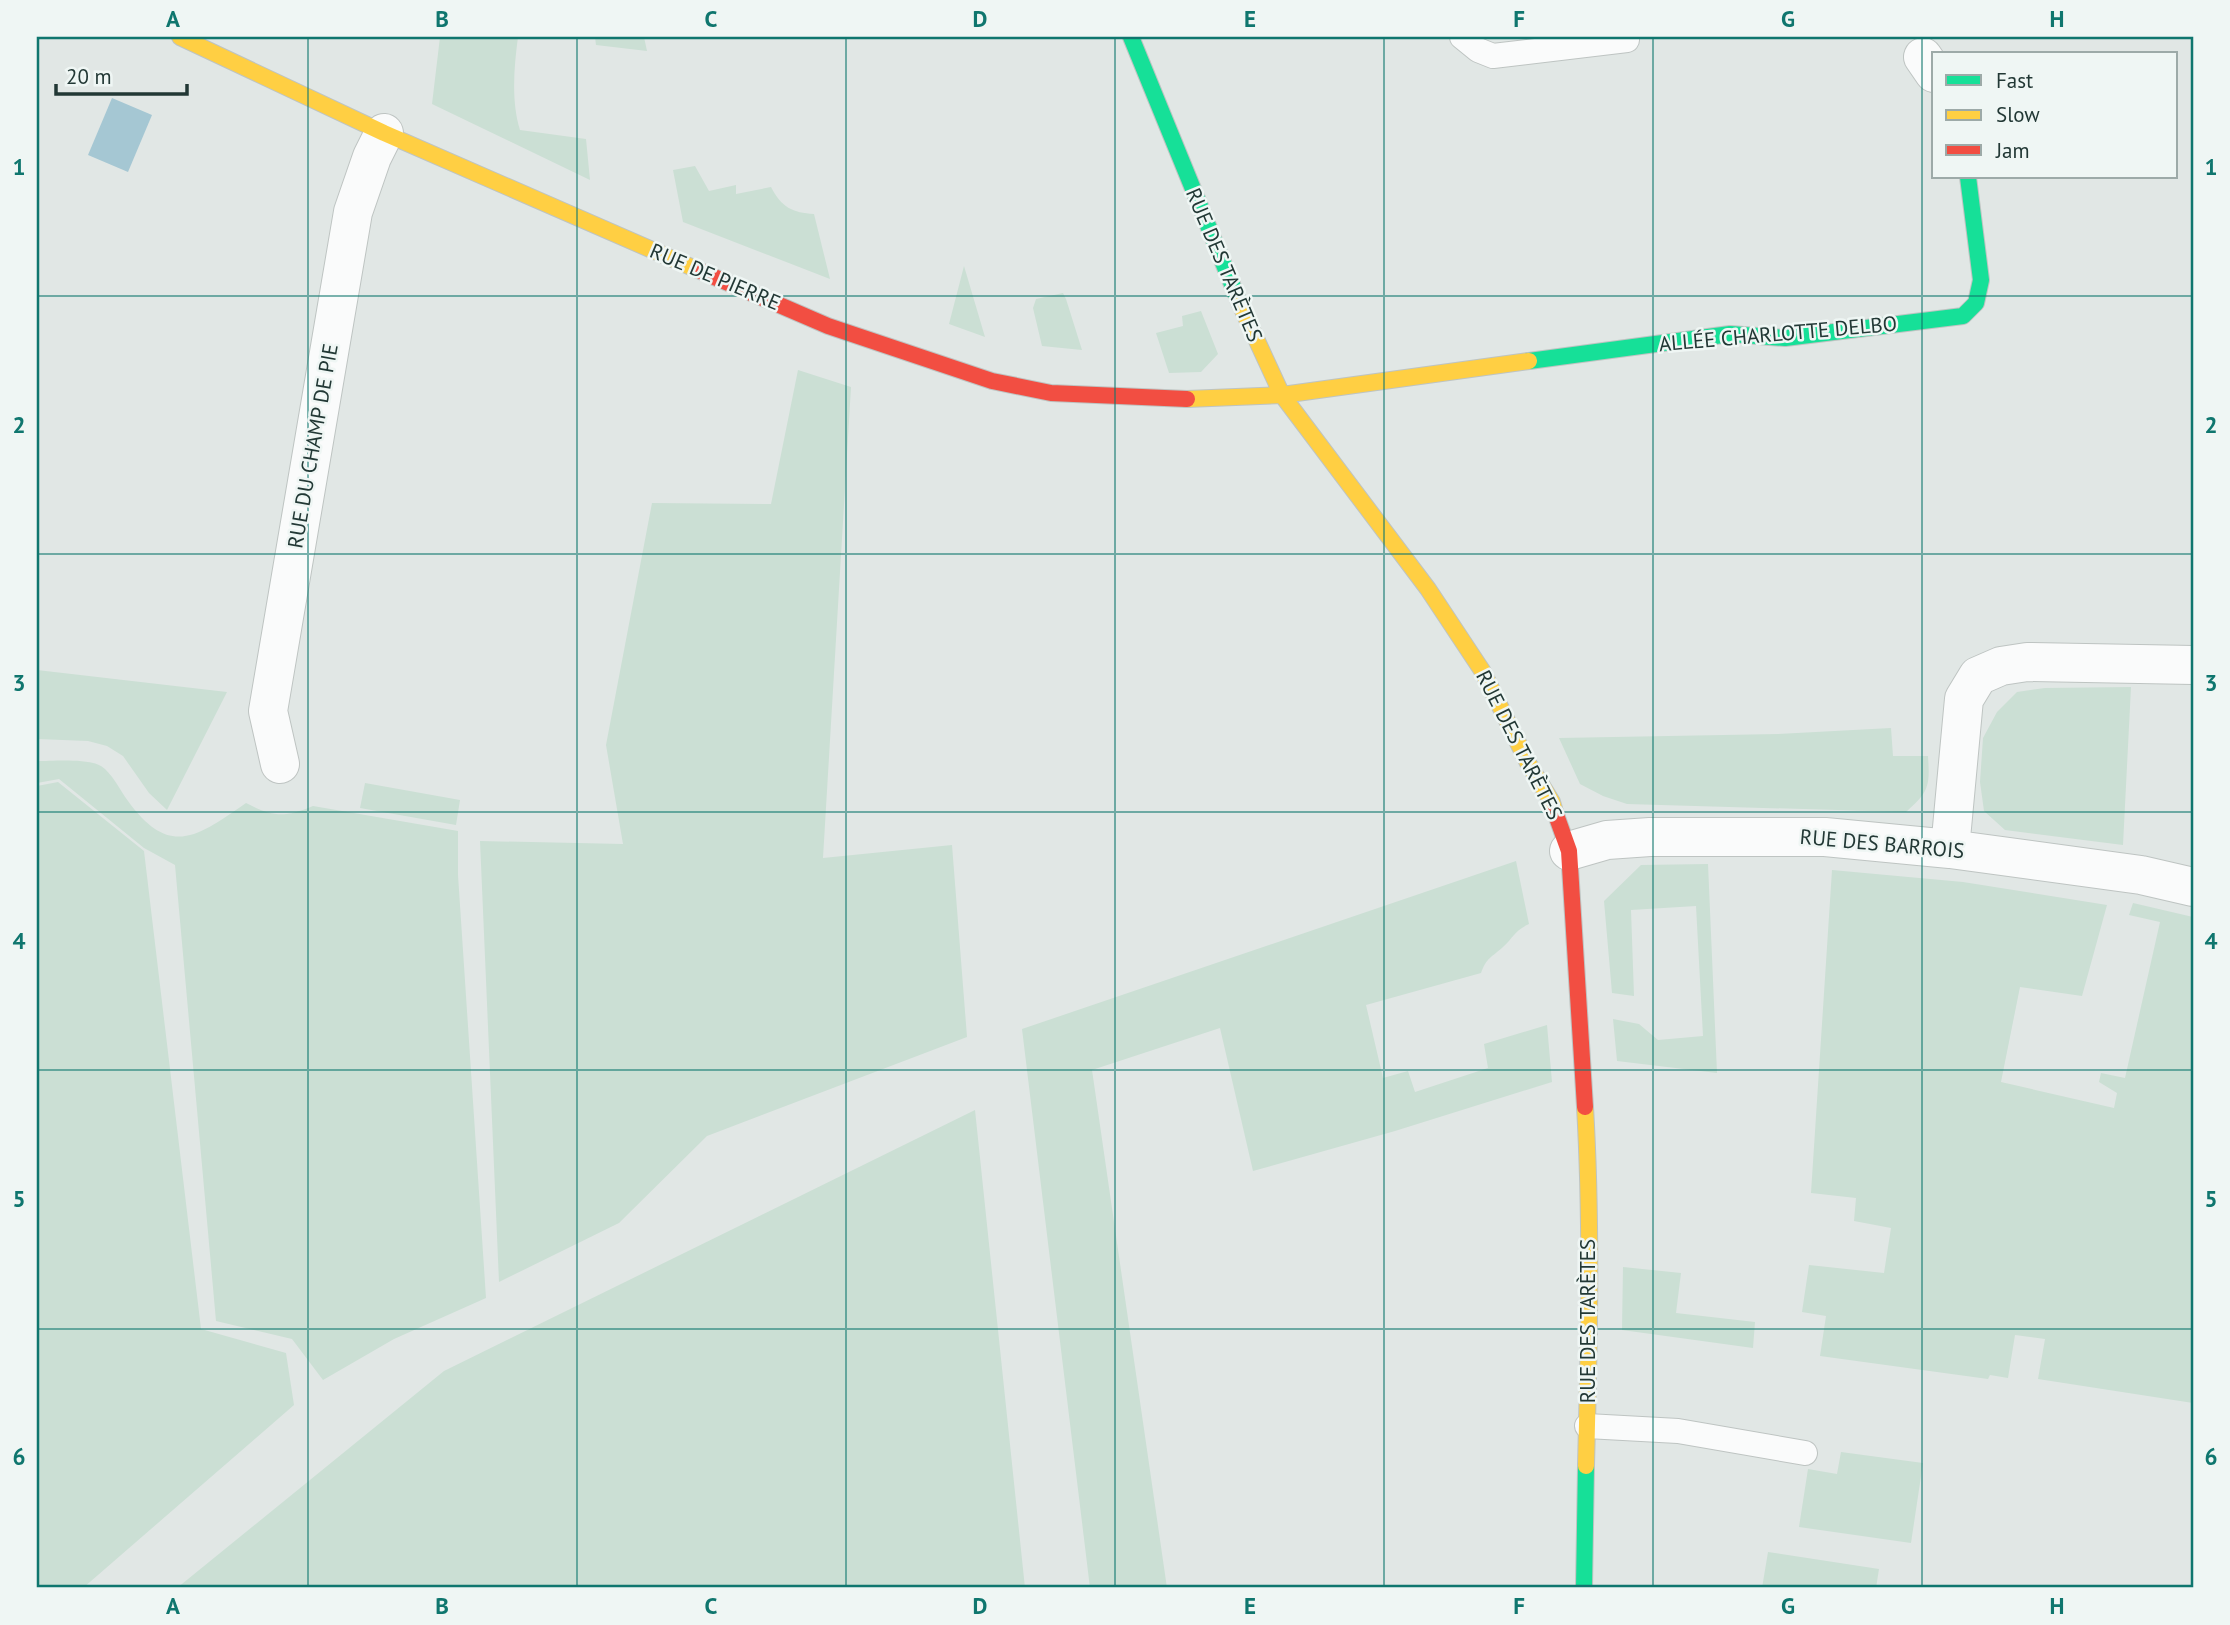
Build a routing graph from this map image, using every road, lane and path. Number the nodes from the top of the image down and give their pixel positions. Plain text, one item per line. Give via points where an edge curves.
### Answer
1 (180, 37) edge
2 (1131, 37) edge
3 (1462, 37) edge
4 (1627, 40) dead end
5 (384, 133) junction
6 (1968, 178) edge
7 (1282, 395) junction
8 (2193, 665) edge
9 (280, 764) dead end
10 (1950, 849) junction
11 (1569, 851) junction
12 (2193, 887) edge
13 (1587, 1426) junction
14 (1805, 1454) dead end
15 (1584, 1588) edge

1 - 5 street, RUE DE PIERRE
2 - 7 street, RUE DES TARÈTES
3 - 4 lane via 1478,51 1493,56
5 - 7 street, RUE DE PIERRE via 828,326 992,381 1065,394 1190,399
5 - 9 street, RUE DU CHAMP DE PIE via 353,212 268,711
6 - 7 street, ALLÉE CHARLOTTE DELBO via 1981,280 1976,303 1963,316 1784,338 1730,334
7 - 11 street, RUE DES TARÈTES via 1428,589 1483,672 1552,802
8 - 10 street via 2027,662 1978,676 1964,699
10 - 11 street, RUE DES BARROIS via 1825,837 1650,837 1607,840
10 - 12 street, RUE DES BARROIS via 2141,875
11 - 13 street, RUE DES TARÈTES via 1588,1162
13 - 14 lane via 1678,1431
13 - 15 street, RUE DES TARÈTES

